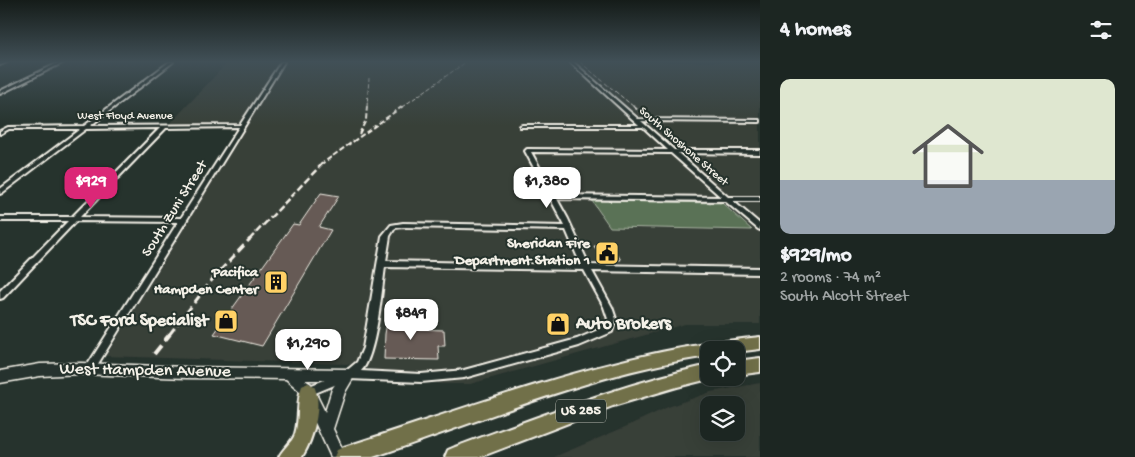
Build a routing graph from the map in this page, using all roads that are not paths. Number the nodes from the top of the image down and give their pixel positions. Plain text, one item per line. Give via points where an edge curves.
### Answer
1 (19, 83) edge
2 (142, 83) edge
3 (268, 83) edge
4 (596, 83) edge
5 (0, 93) edge
6 (638, 120) junction
7 (760, 121) edge
8 (241, 126) junction
9 (522, 126) dead end
10 (644, 126) junction
11 (85, 127) junction
12 (164, 127) junction
13 (0, 132) edge
14 (672, 151) junction
15 (760, 152) edge
16 (0, 192) edge
17 (552, 197) junction
18 (727, 199) junction
19 (760, 199) edge
20 (0, 219) edge
21 (74, 220) junction
22 (182, 220) junction
23 (569, 228) junction
24 (760, 228) edge
25 (382, 264) junction
26 (588, 268) junction
27 (760, 271) edge
28 (0, 296) edge
29 (760, 342) edge
30 (760, 365) edge
31 (745, 367) edge
32 (90, 369) junction
33 (287, 373) junction
34 (700, 374) edge
35 (349, 375) junction
36 (0, 377) edge
37 (308, 391) junction
38 (326, 429) junction
39 (505, 439) junction
40 (289, 457) edge
41 (339, 457) edge
42 (344, 457) edge
43 (455, 457) edge
44 (469, 457) edge

1 - 5 street
2 - 11 street
3 - 8 street, South Zuni Street
4 - 6 street, South Shoshone Street
6 - 7 street
6 - 10 street, South Shoshone Street
8 - 12 street, West Floyd Avenue
8 - 22 street, South Zuni Street
9 - 10 street
10 - 14 street, South Shoshone Street
11 - 12 street, West Floyd Avenue
11 - 13 street, West Floyd Avenue via 8,128
11 - 16 street
12 - 21 street
14 - 15 street
14 - 17 street via 529,150
14 - 18 street, South Shoshone Street
17 - 18 street
17 - 23 street
18 - 19 street
18 - 24 street, South Shoshone Street
20 - 21 street
21 - 22 street
21 - 28 street
22 - 32 street, South Zuni Street
23 - 25 street via 398,225 388,231
23 - 26 street
25 - 26 street
25 - 35 street via 366,355 361,365
26 - 27 street
26 - 35 street via 612,319 609,329 604,332 464,374 437,377
29 - 42 highway, US 285 via 689,351 605,371
30 - 31 highway
32 - 33 street, West Hampden Avenue
32 - 36 street, West Hampden Avenue via 41,370
33 - 35 street, West Hampden Avenue
33 - 37 street
34 - 39 highway, US 285 via 651,386
35 - 37 street
35 - 38 street via 339,389
37 - 38 street
37 - 40 highway via 306,429 299,446
38 - 41 street
39 - 43 highway, US 285
39 - 44 highway

